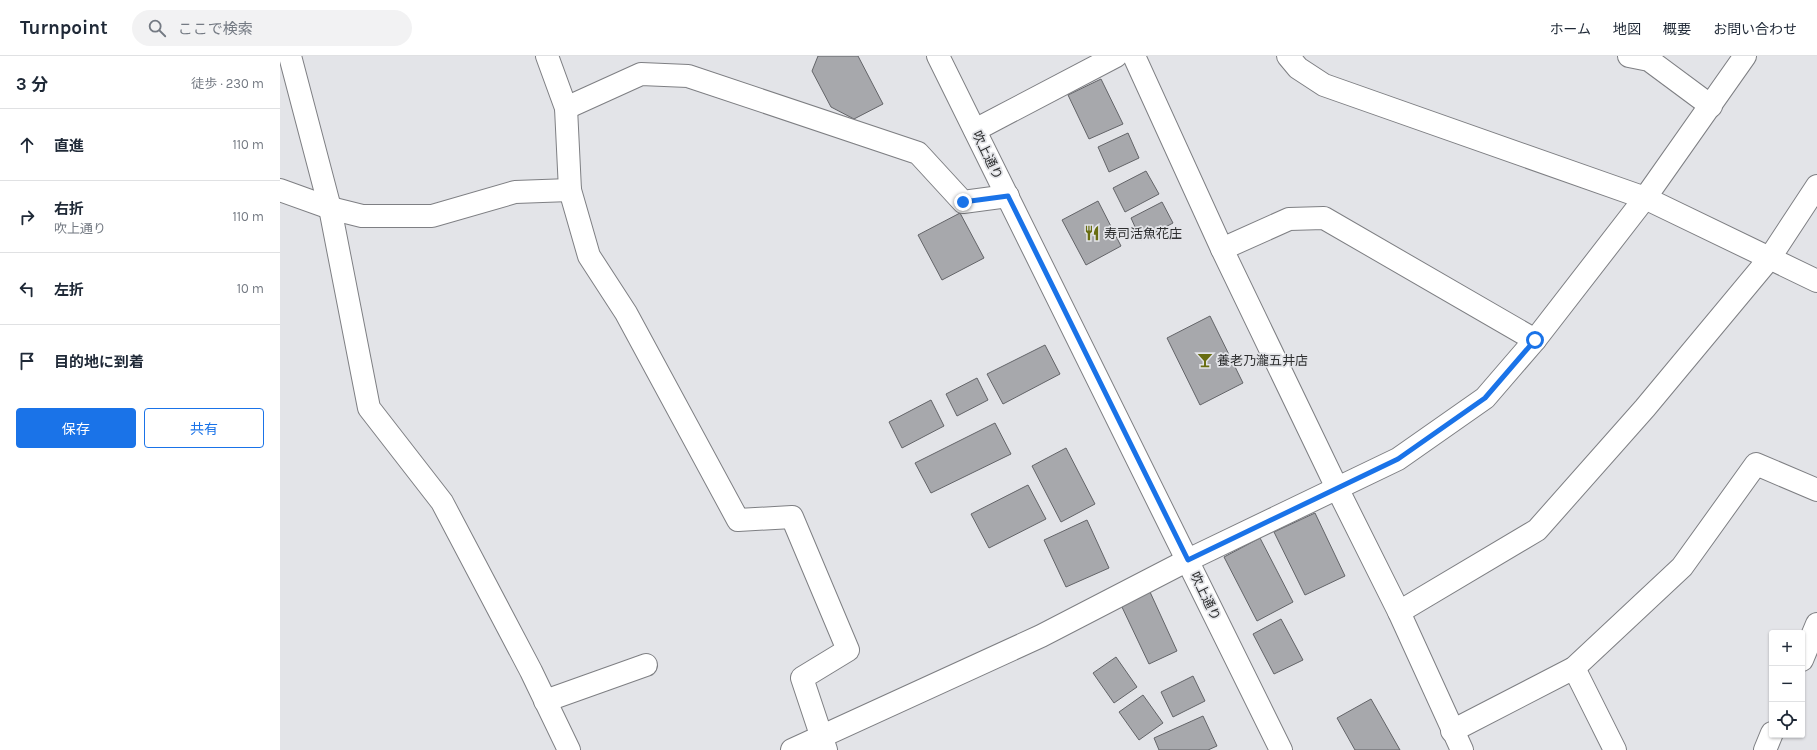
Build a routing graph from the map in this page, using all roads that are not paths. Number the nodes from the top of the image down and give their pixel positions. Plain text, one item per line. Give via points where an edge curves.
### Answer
1 (290, 56) edge
2 (547, 56) edge
3 (938, 56) edge
4 (1116, 56) edge
5 (1134, 56) edge
6 (1288, 56) edge
7 (1629, 56) edge
8 (1745, 56) edge
9 (1711, 106) junction
10 (566, 108) junction
11 (975, 130) junction
12 (1817, 186) edge
13 (280, 190) edge
14 (570, 190) junction
15 (1008, 196) junction
16 (1645, 198) junction
17 (330, 208) junction
18 (1222, 249) junction
19 (1769, 259) junction
20 (1817, 282) edge
21 (1535, 340) junction
22 (1337, 488) junction
23 (1817, 490) edge
24 (1188, 560) junction
25 (1399, 612) junction
26 (1817, 624) edge
27 (1805, 653) edge
28 (646, 664) dead end
29 (1574, 668) junction
30 (545, 701) junction
31 (1452, 730) junction
32 (1770, 738) edge
33 (824, 743) edge
34 (569, 750) edge
35 (792, 750) edge
36 (1281, 750) edge
37 (1462, 750) edge
38 (1615, 750) edge
39 (1765, 750) edge

1 - 17 street
2 - 10 street
3 - 11 street, 吹上通り
4 - 11 street
5 - 18 street
6 - 16 street via 1298,68 1324,85
7 - 9 street via 1649,60
8 - 9 street
9 - 16 street
10 - 14 street
10 - 15 street via 641,74 688,76 918,153 963,202
11 - 15 street, 吹上通り
12 - 19 street
13 - 17 street
14 - 17 street via 515,192 432,216 362,216
14 - 33 street via 589,256 626,313 738,520 792,517 848,650 802,678
15 - 24 street, 吹上通り
16 - 19 street
16 - 21 street
17 - 30 street via 369,408 442,502
18 - 21 street via 1289,219 1324,218
18 - 22 street
19 - 20 street
19 - 25 street via 1645,408 1537,530
21 - 22 street via 1485,398 1398,459
22 - 24 street
22 - 25 street
23 - 29 street via 1756,464 1682,567
24 - 33 street
24 - 36 street, 吹上通り
25 - 31 street
26 - 27 street
28 - 30 street
29 - 31 street
29 - 38 street
30 - 34 street
31 - 37 street
32 - 39 street
33 - 35 street

